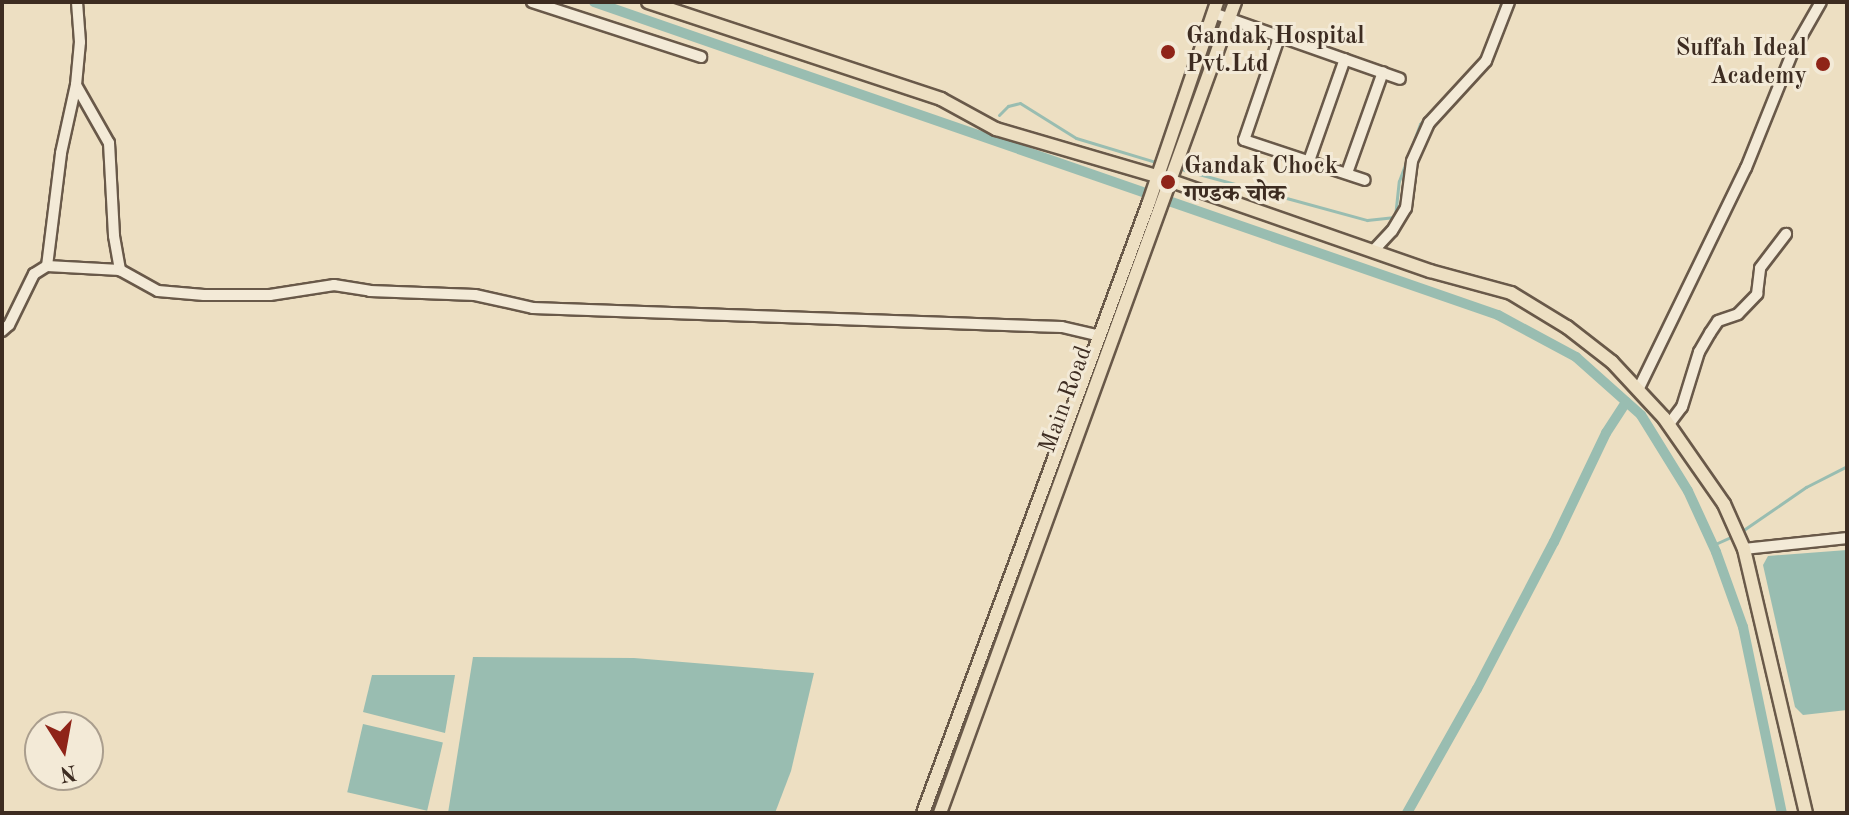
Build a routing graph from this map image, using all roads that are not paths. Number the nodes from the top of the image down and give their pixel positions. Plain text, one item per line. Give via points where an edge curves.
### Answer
1 (77, 2) edge
2 (532, 2) edge
3 (648, 2) edge
4 (1235, 2) edge
5 (1509, 2) edge
6 (1821, 2) edge
7 (1215, 8) edge
8 (1230, 18) junction
9 (1280, 35) junction
10 (701, 57) dead end
11 (1345, 59) junction
12 (1383, 72) junction
13 (1400, 79) dead end
14 (76, 85) junction
15 (1309, 161) junction
16 (1347, 173) junction
17 (1365, 180) dead end
18 (1163, 181) junction
19 (1155, 205) junction
20 (1786, 234) dead end
21 (1374, 250) junction
22 (47, 266) junction
23 (120, 270) junction
24 (2, 331) edge
25 (1100, 336) junction
26 (1638, 390) junction
27 (1669, 424) junction
28 (1847, 538) edge
29 (1744, 549) junction
30 (923, 813) edge
31 (940, 813) edge
32 (1806, 813) edge

1 - 14 street
2 - 10 street
3 - 18 main road via 941,99 996,129
4 - 8 main road, Main Road
5 - 21 street via 1486,61 1429,123 1412,161 1406,208
6 - 26 street via 1793,51 1746,168
7 - 8 street
7 - 18 main road, Main Road
8 - 9 street
8 - 18 main road, Main Road
9 - 11 street
9 - 15 street via 1244,140
11 - 12 street
11 - 15 street
12 - 13 street
12 - 16 street
14 - 22 street via 61,153
14 - 23 street via 109,143
15 - 16 street
16 - 17 street
18 - 19 main road, Main Road
18 - 21 main road
19 - 25 main road, Main Road
19 - 31 main road, Main Road
20 - 27 street via 1760,268 1757,294 1738,314 1718,321 1710,333 1682,407
21 - 26 main road via 1511,293 1567,327
22 - 23 street
22 - 24 street via 34,274
23 - 25 street via 158,291 204,295 270,295 334,285 475,295 533,308 1062,327
25 - 30 main road, Main Road
26 - 27 main road
27 - 29 main road via 1724,504
28 - 29 street
29 - 32 main road

